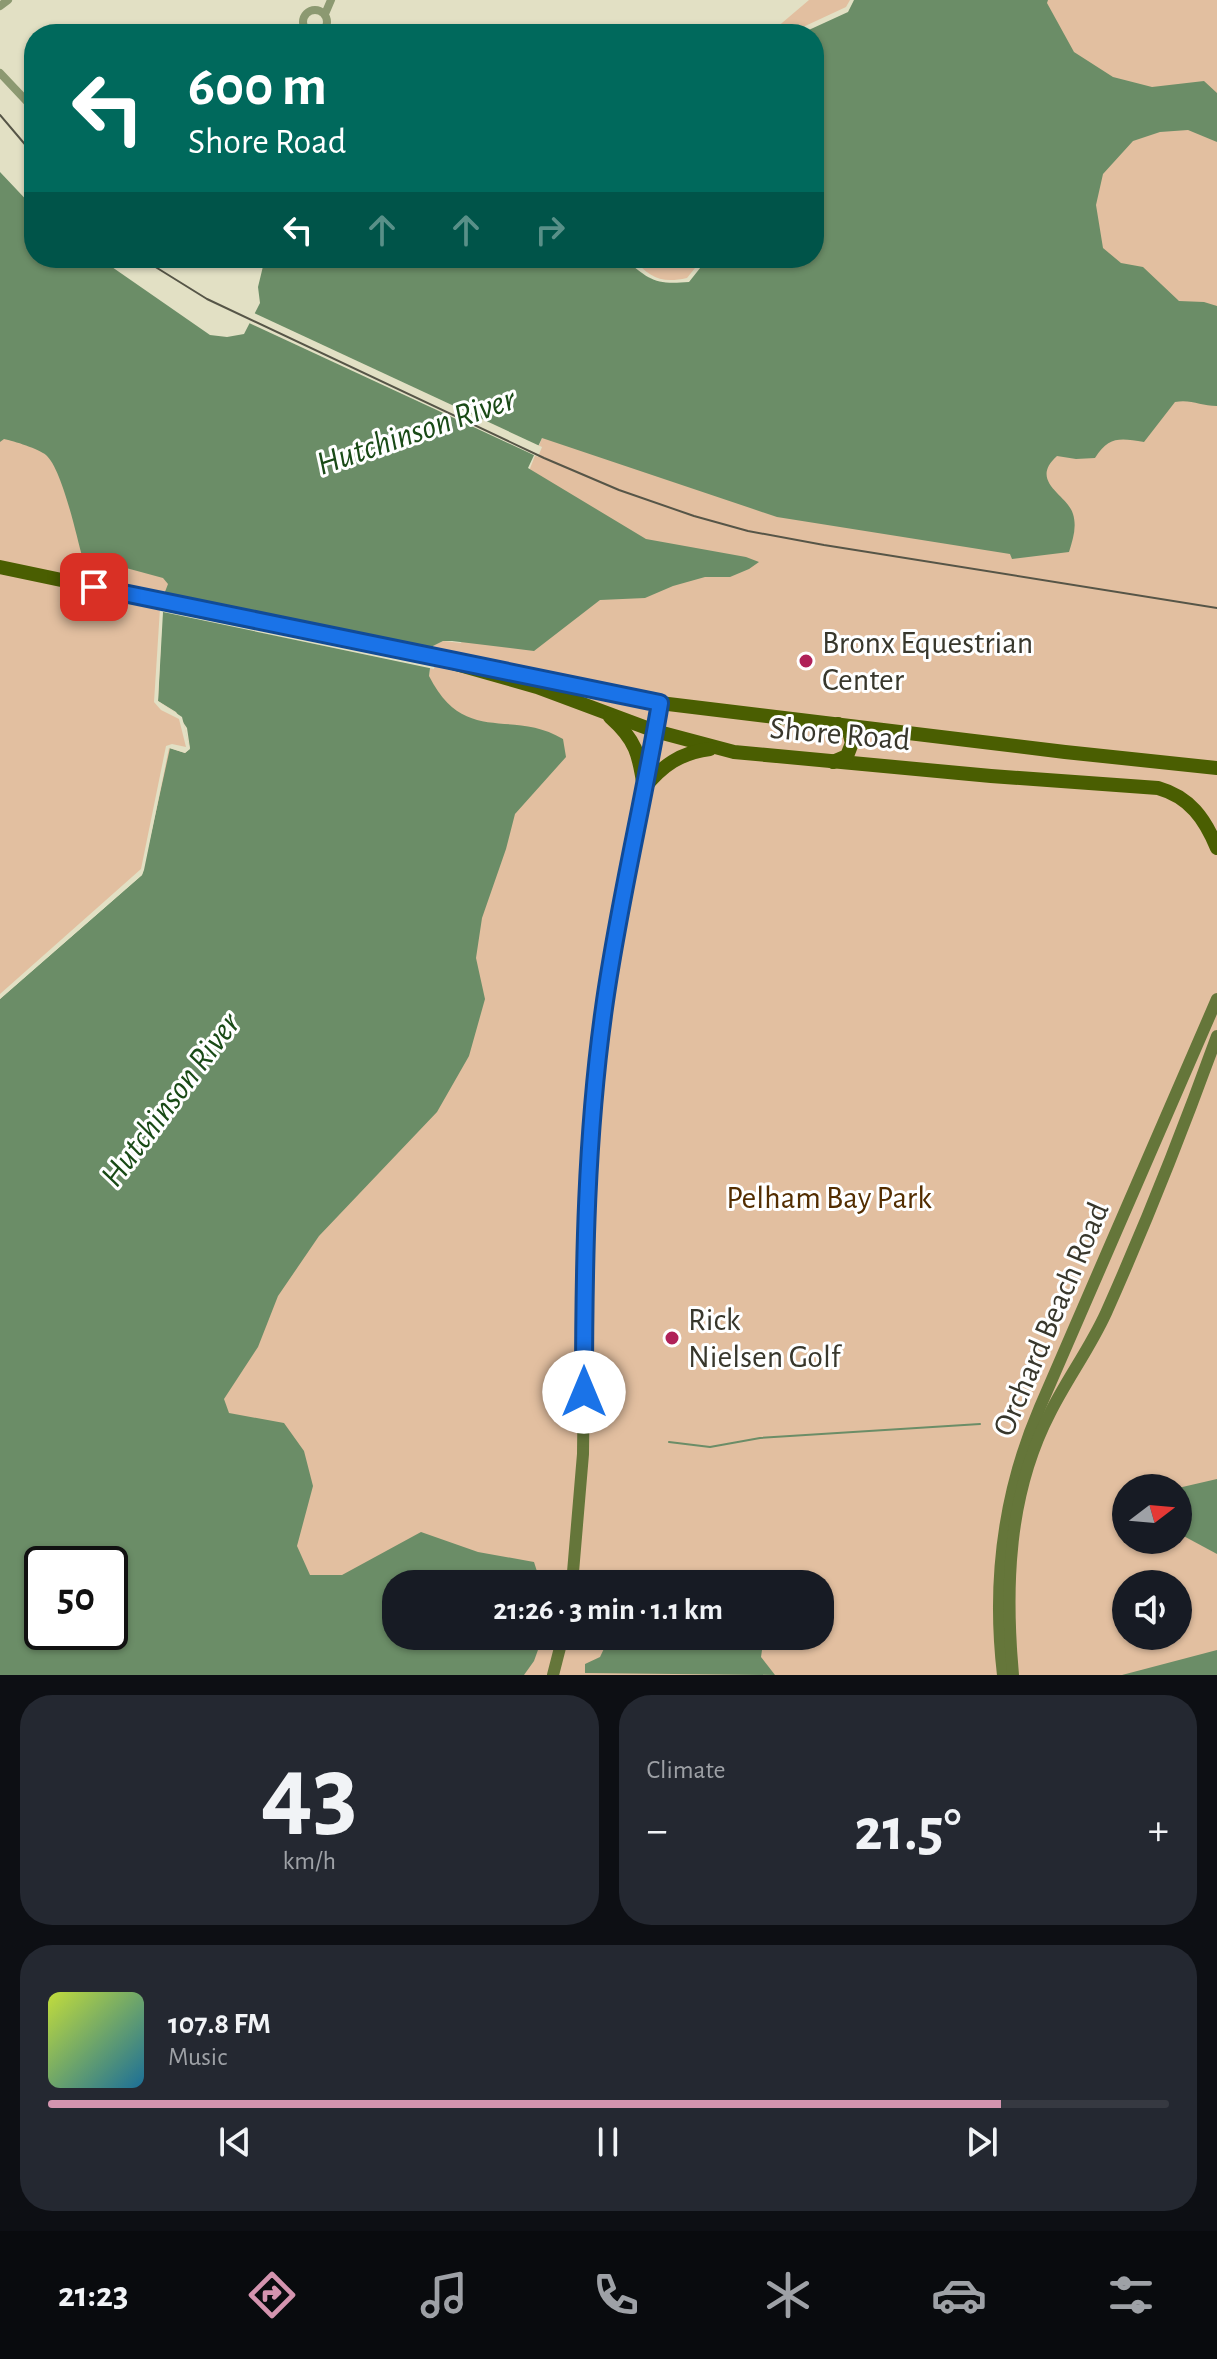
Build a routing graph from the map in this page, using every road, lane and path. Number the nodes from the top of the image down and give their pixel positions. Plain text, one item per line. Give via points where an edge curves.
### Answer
1 (8, 0) edge
2 (331, 0) edge
3 (0, 6) edge
4 (325, 14) dead end
5 (0, 73) edge
6 (24, 98) edge
7 (0, 567) edge
8 (442, 660) junction
9 (660, 703) junction
10 (604, 712) junction
11 (837, 723) junction
12 (655, 731) junction
13 (718, 748) junction
14 (833, 762) junction
15 (1217, 768) edge
16 (644, 788) junction
17 (1217, 848) edge
18 (1217, 999) edge
19 (1217, 1036) edge
20 (573, 1570) edge
21 (559, 1650) edge
22 (553, 1675) edge
23 (1003, 1675) edge
24 (1013, 1675) edge

1 - 3 street
2 - 4 street
5 - 6 street
7 - 8 main road, Shore Road
8 - 9 main road, Shore Road
8 - 10 main road, Shore Road
9 - 11 main road, Shore Road
9 - 12 street
10 - 12 main road, Shore Road
10 - 16 main road via 632,738
11 - 14 main road via 849,732 852,743 847,756
11 - 15 main road, Shore Road
12 - 13 main road, Shore Road
12 - 16 street
13 - 14 main road, Shore Road
13 - 16 main road via 671,761
14 - 17 main road, Shore Road via 1158,788 1196,811
16 - 20 street via 604,1007 595,1088 584,1234 583,1454
18 - 23 street, Orchard Beach Road via 1021,1455 1000,1566
19 - 24 street, Orchard Beach Road via 1114,1295 1092,1344 1050,1412 1027,1471 1009,1579
21 - 22 street

